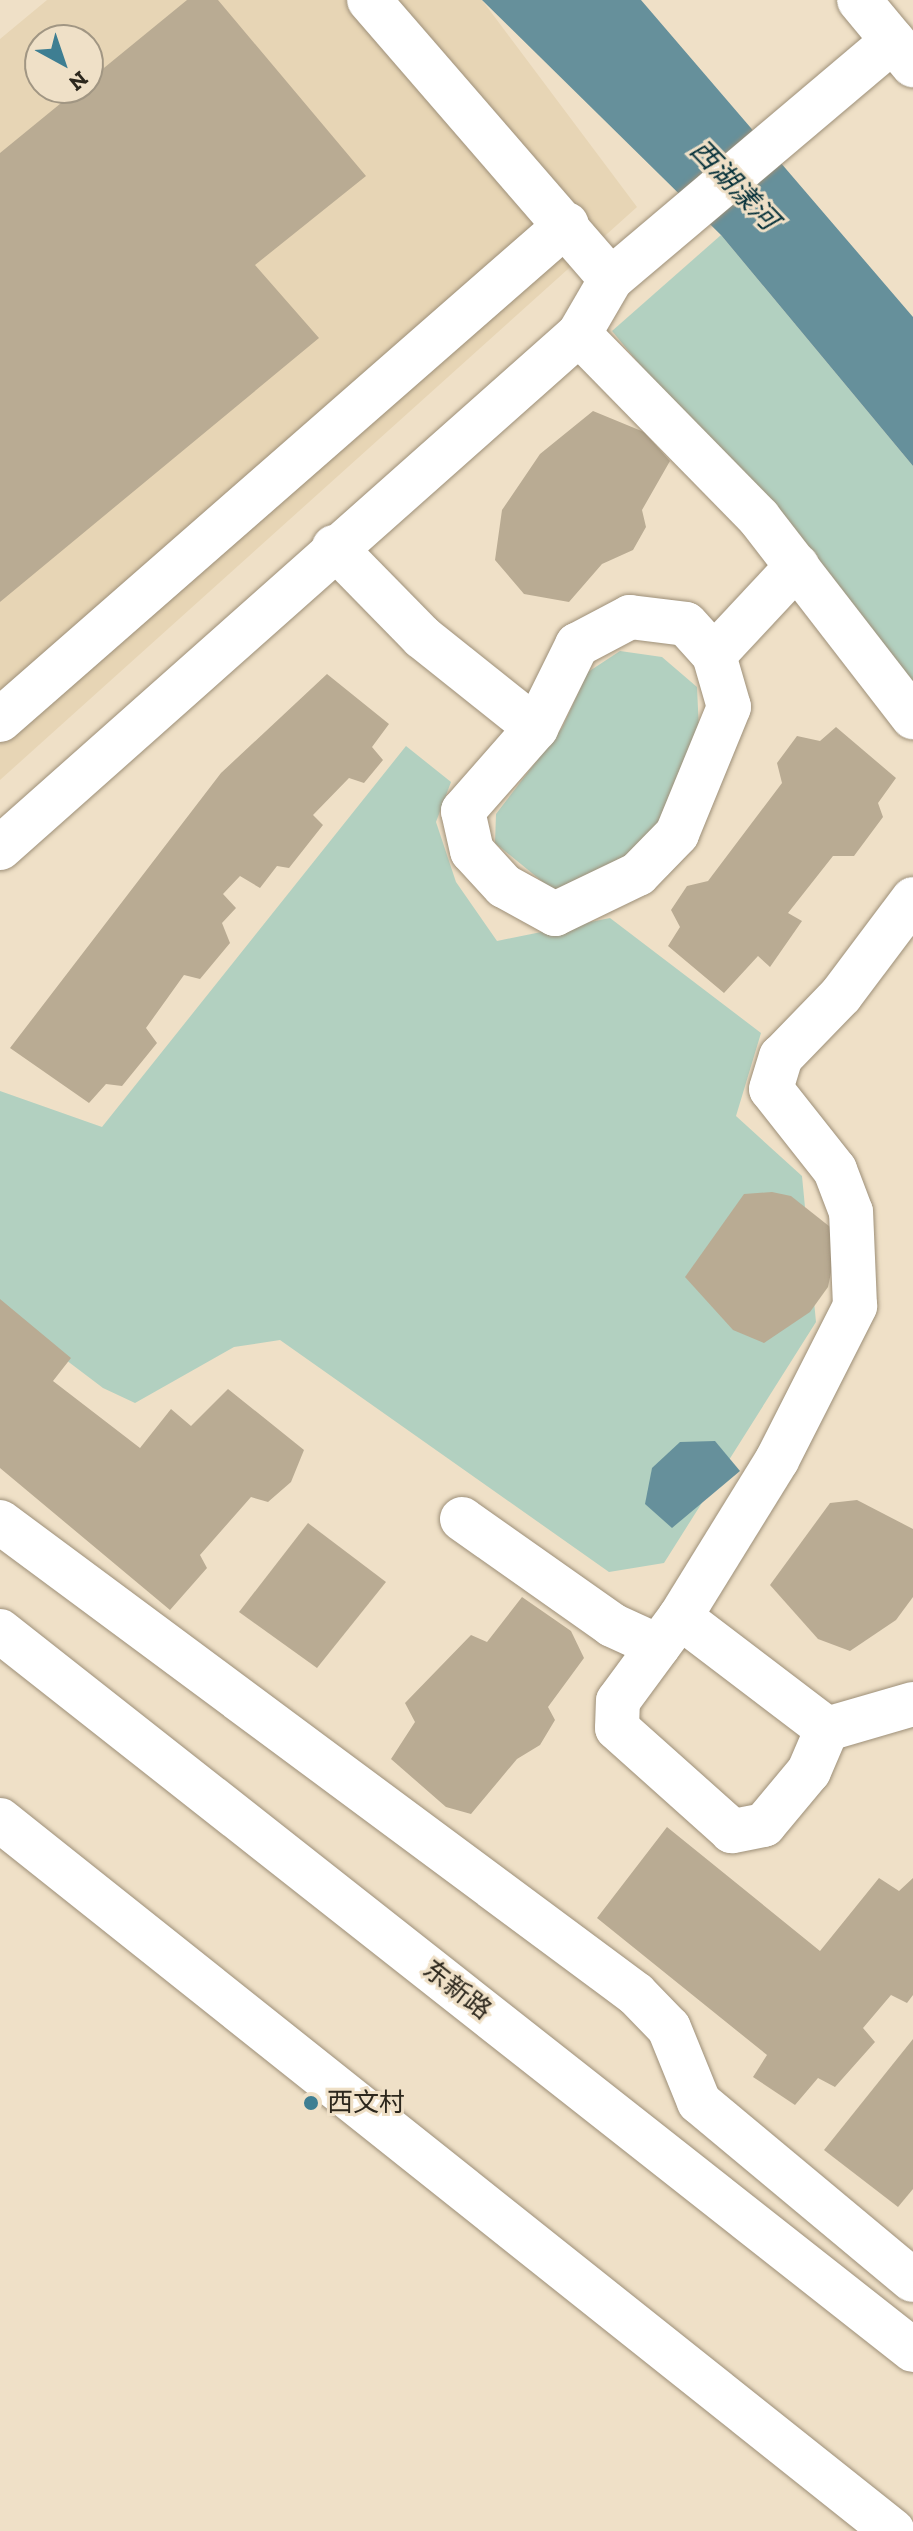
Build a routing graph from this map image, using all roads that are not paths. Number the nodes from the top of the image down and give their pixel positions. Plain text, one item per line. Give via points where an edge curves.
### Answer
1 (369, 0) edge
2 (859, 0) edge
3 (903, 53) edge
4 (567, 224) junction
5 (611, 279) junction
6 (579, 334) junction
7 (334, 547) junction
8 (797, 566) junction
9 (714, 655) junction
10 (913, 717) edge
11 (0, 720) edge
12 (536, 728) junction
13 (0, 848) edge
14 (913, 899) edge
15 (462, 1519) dead end
16 (0, 1522) edge
17 (0, 1631) edge
18 (669, 1631) junction
19 (913, 1704) edge
20 (827, 1729) junction
21 (0, 1820) edge
22 (913, 2280) edge
23 (913, 2289) edge
24 (901, 2340) edge
25 (893, 2531) edge

1 - 4 main road
2 - 3 main road
3 - 5 main road
4 - 5 main road
4 - 11 main road
5 - 6 main road
6 - 7 main road
6 - 8 main road via 759,518
7 - 12 main road via 422,637
7 - 13 main road
8 - 9 main road
8 - 10 main road
9 - 12 main road via 686,624 630,617 577,645
9 - 12 main road via 729,707 677,834 638,874 555,914 504,886 472,851 463,811
14 - 18 main road via 841,995 781,1057 771,1089 835,1170 851,1212 855,1306 777,1460
15 - 18 main road via 612,1625
16 - 22 main road via 636,1994 669,2028 699,2102
17 - 24 main road, 东新路
18 - 20 main road
18 - 20 main road via 618,1701 617,1728 732,1831 764,1825 809,1771
19 - 20 main road
21 - 25 main road
23 - 24 main road

